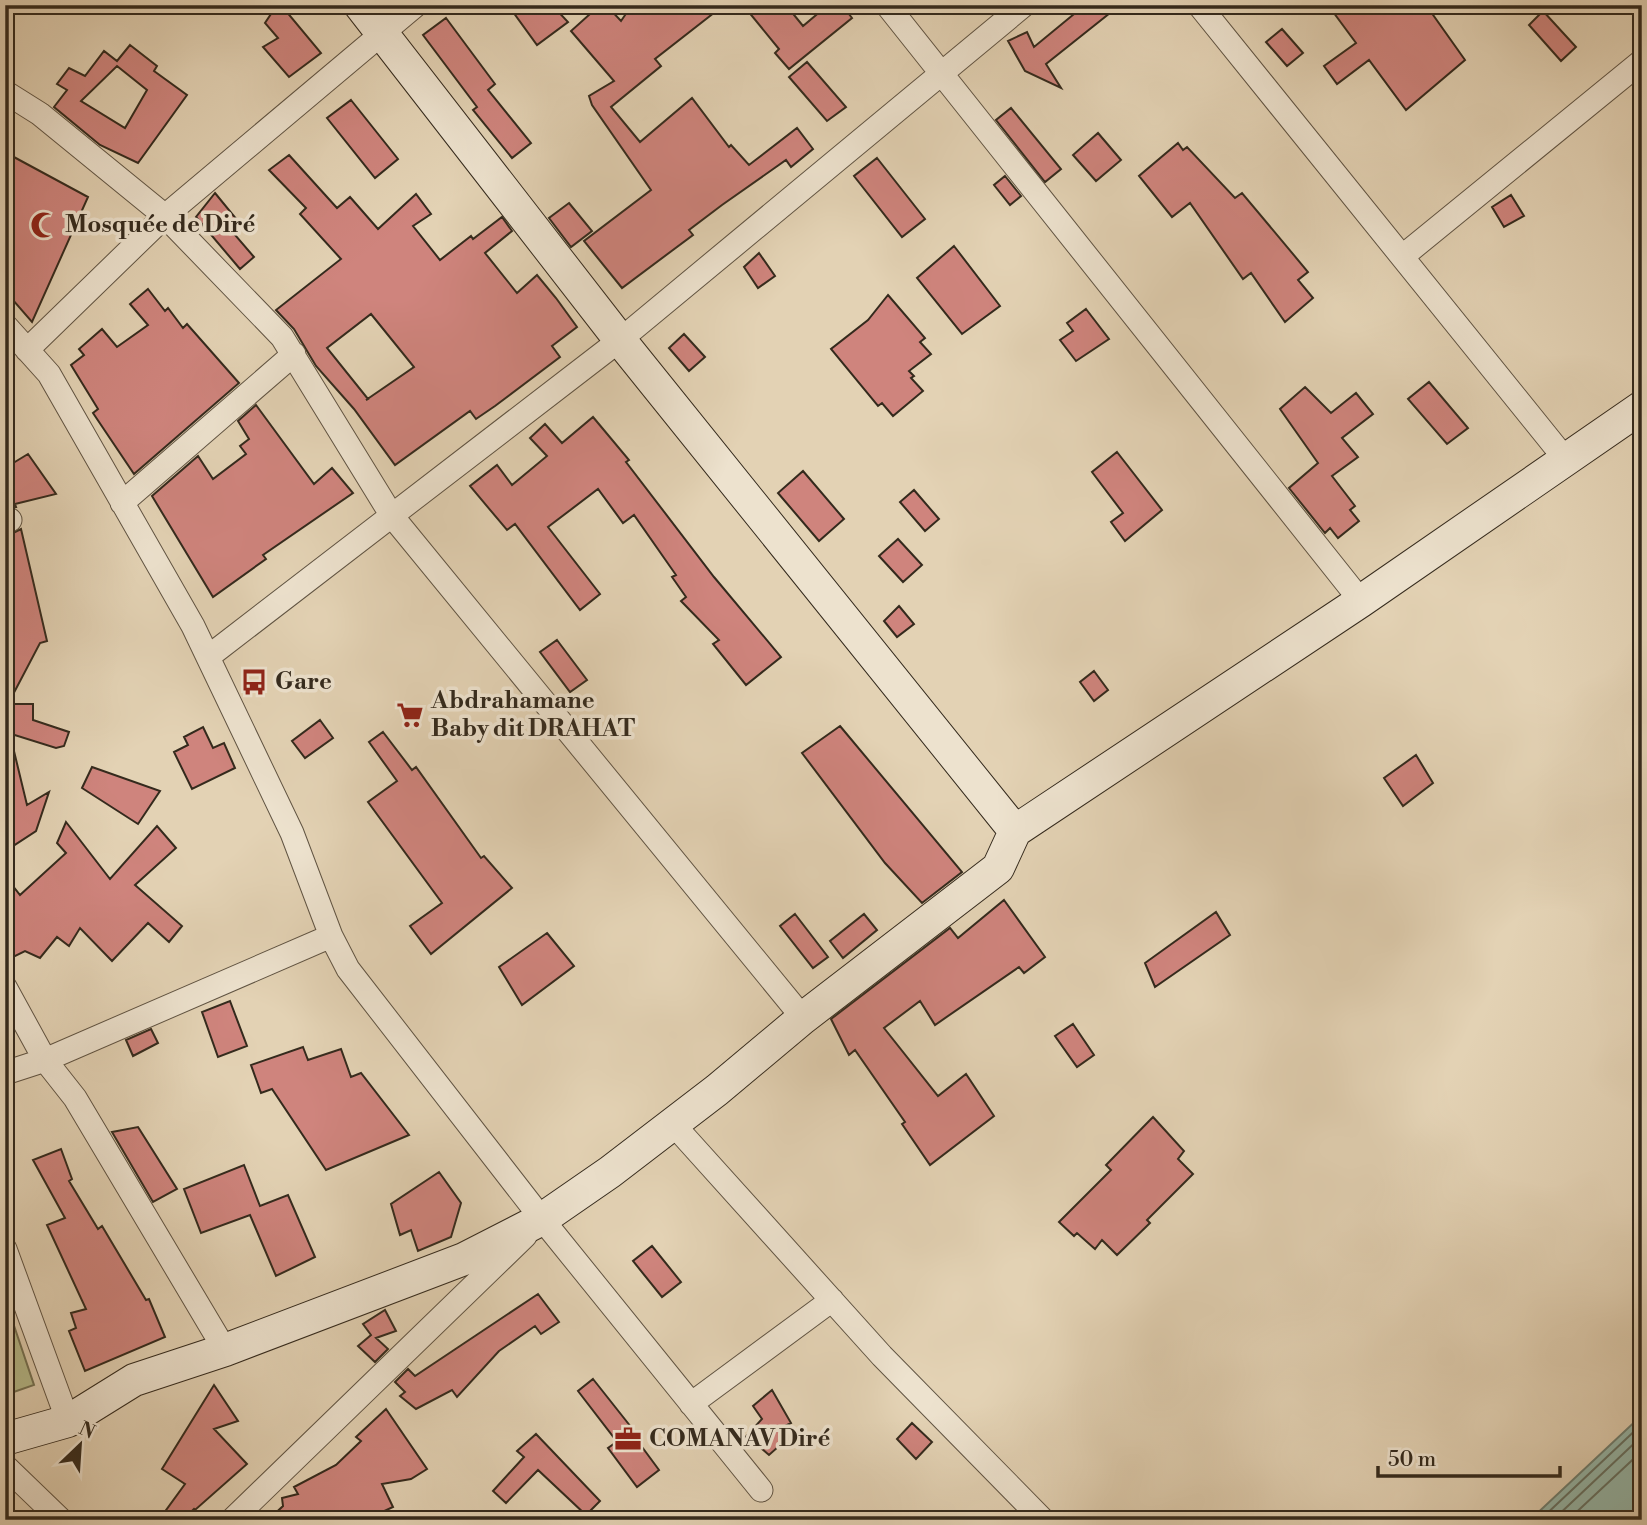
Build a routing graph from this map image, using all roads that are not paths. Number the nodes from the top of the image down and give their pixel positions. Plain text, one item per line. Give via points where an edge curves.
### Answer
1 (360, 5) edge
2 (416, 5) edge
3 (887, 5) edge
4 (1024, 5) edge
5 (1199, 5) edge
6 (383, 34) junction
7 (1642, 61) edge
8 (942, 73) junction
9 (5, 92) edge
10 (165, 216) junction
11 (1403, 256) junction
12 (5, 325) edge
13 (621, 340) junction
14 (27, 350) junction
15 (294, 354) junction
16 (1642, 407) edge
17 (1566, 460) junction
18 (122, 503) junction
19 (392, 516) junction
20 (1361, 601) junction
21 (208, 657) junction
22 (1015, 831) junction
23 (331, 936) junction
24 (5, 988) edge
25 (803, 1018) junction
26 (45, 1060) junction
27 (5, 1073) edge
28 (673, 1124) junction
29 (542, 1219) junction
30 (5, 1249) edge
31 (832, 1300) junction
32 (225, 1350) junction
33 (691, 1404) junction
34 (68, 1421) junction
35 (5, 1439) edge
36 (5, 1466) edge
37 (761, 1490) dead end
38 (61, 1520) edge
39 (232, 1520) edge
40 (1044, 1520) edge

1 - 6 main road
2 - 6 street
3 - 8 street
4 - 8 street
5 - 11 street
6 - 10 street
6 - 13 main road
7 - 11 street
8 - 13 street
8 - 20 street
9 - 10 street via 40,114
10 - 14 street
10 - 15 street
11 - 17 street
12 - 14 street
13 - 19 street
13 - 22 main road
14 - 18 street via 49,374
15 - 18 street
15 - 19 street
16 - 17 main road
17 - 20 main road
18 - 21 street
19 - 21 street
19 - 25 street
20 - 22 main road
21 - 23 street via 292,833
22 - 25 main road via 998,868
23 - 26 street
23 - 29 street via 348,969
24 - 26 street
25 - 28 main road
26 - 27 street
26 - 32 street via 75,1098
28 - 29 main road
28 - 31 street
29 - 32 main road via 464,1259
29 - 33 street
29 - 39 street
30 - 34 street
31 - 33 street
31 - 40 street
32 - 34 main road via 134,1380
33 - 37 street
34 - 35 main road
36 - 38 street

